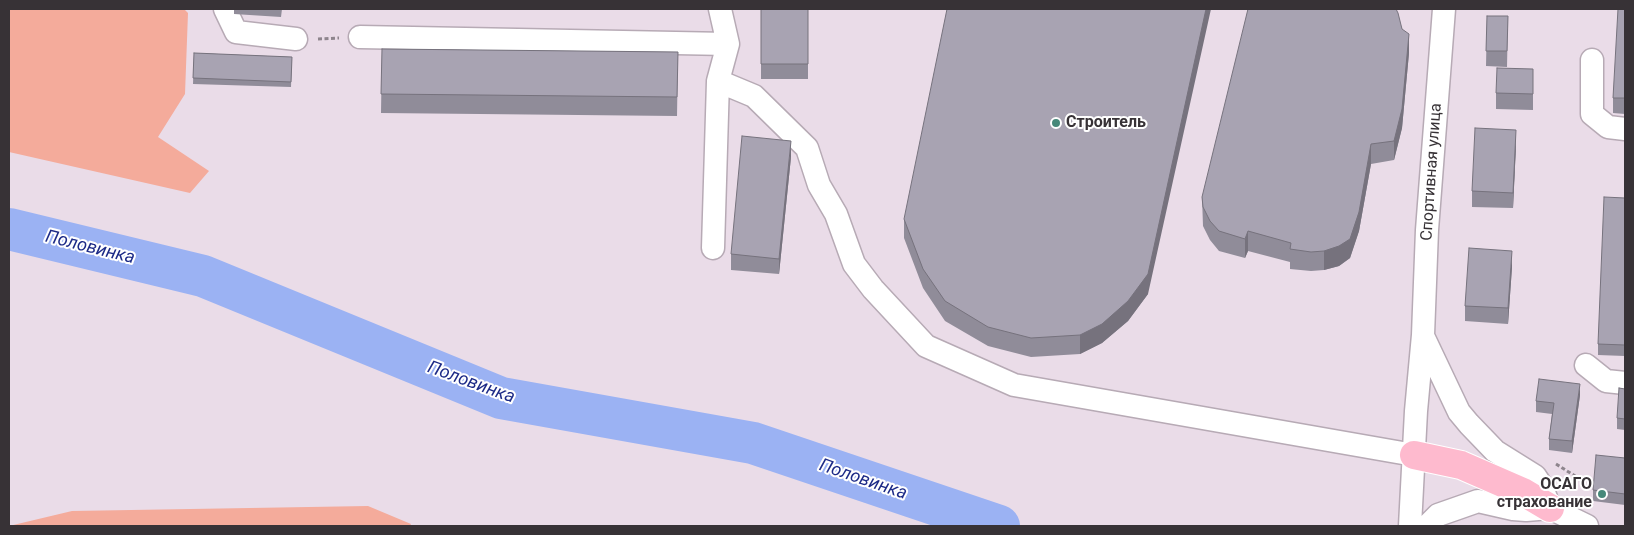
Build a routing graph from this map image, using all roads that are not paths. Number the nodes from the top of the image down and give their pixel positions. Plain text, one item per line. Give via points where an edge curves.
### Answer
1 (225, 9) edge
2 (720, 9) edge
3 (1444, 9) edge
4 (360, 38) road end
5 (296, 39) road end
6 (728, 44) junction
7 (1592, 60) dead end
8 (718, 81) junction
9 (1625, 129) edge
10 (713, 248) dead end
11 (1423, 335) junction
12 (1586, 365) dead end
13 (1625, 383) edge
14 (1414, 455) junction
15 (1550, 508) junction
16 (1410, 526) edge
17 (1427, 526) edge
18 (1587, 526) edge

1 - 5 street via 236,32
2 - 6 street
3 - 11 street, Спортивная улица via 1427,230
4 - 6 street
6 - 8 street
7 - 9 street via 1592,114 1608,127
8 - 10 street
8 - 14 street via 754,96 807,148 819,185 836,214 854,264 926,346 1014,385
11 - 14 street, Спортивная улица
11 - 15 street via 1459,412 1495,451 1535,476
12 - 13 street via 1606,382
14 - 15 main road via 1461,465
14 - 16 street, Спортивная улица
15 - 17 street via 1526,510 1478,501 1438,515
15 - 18 street

